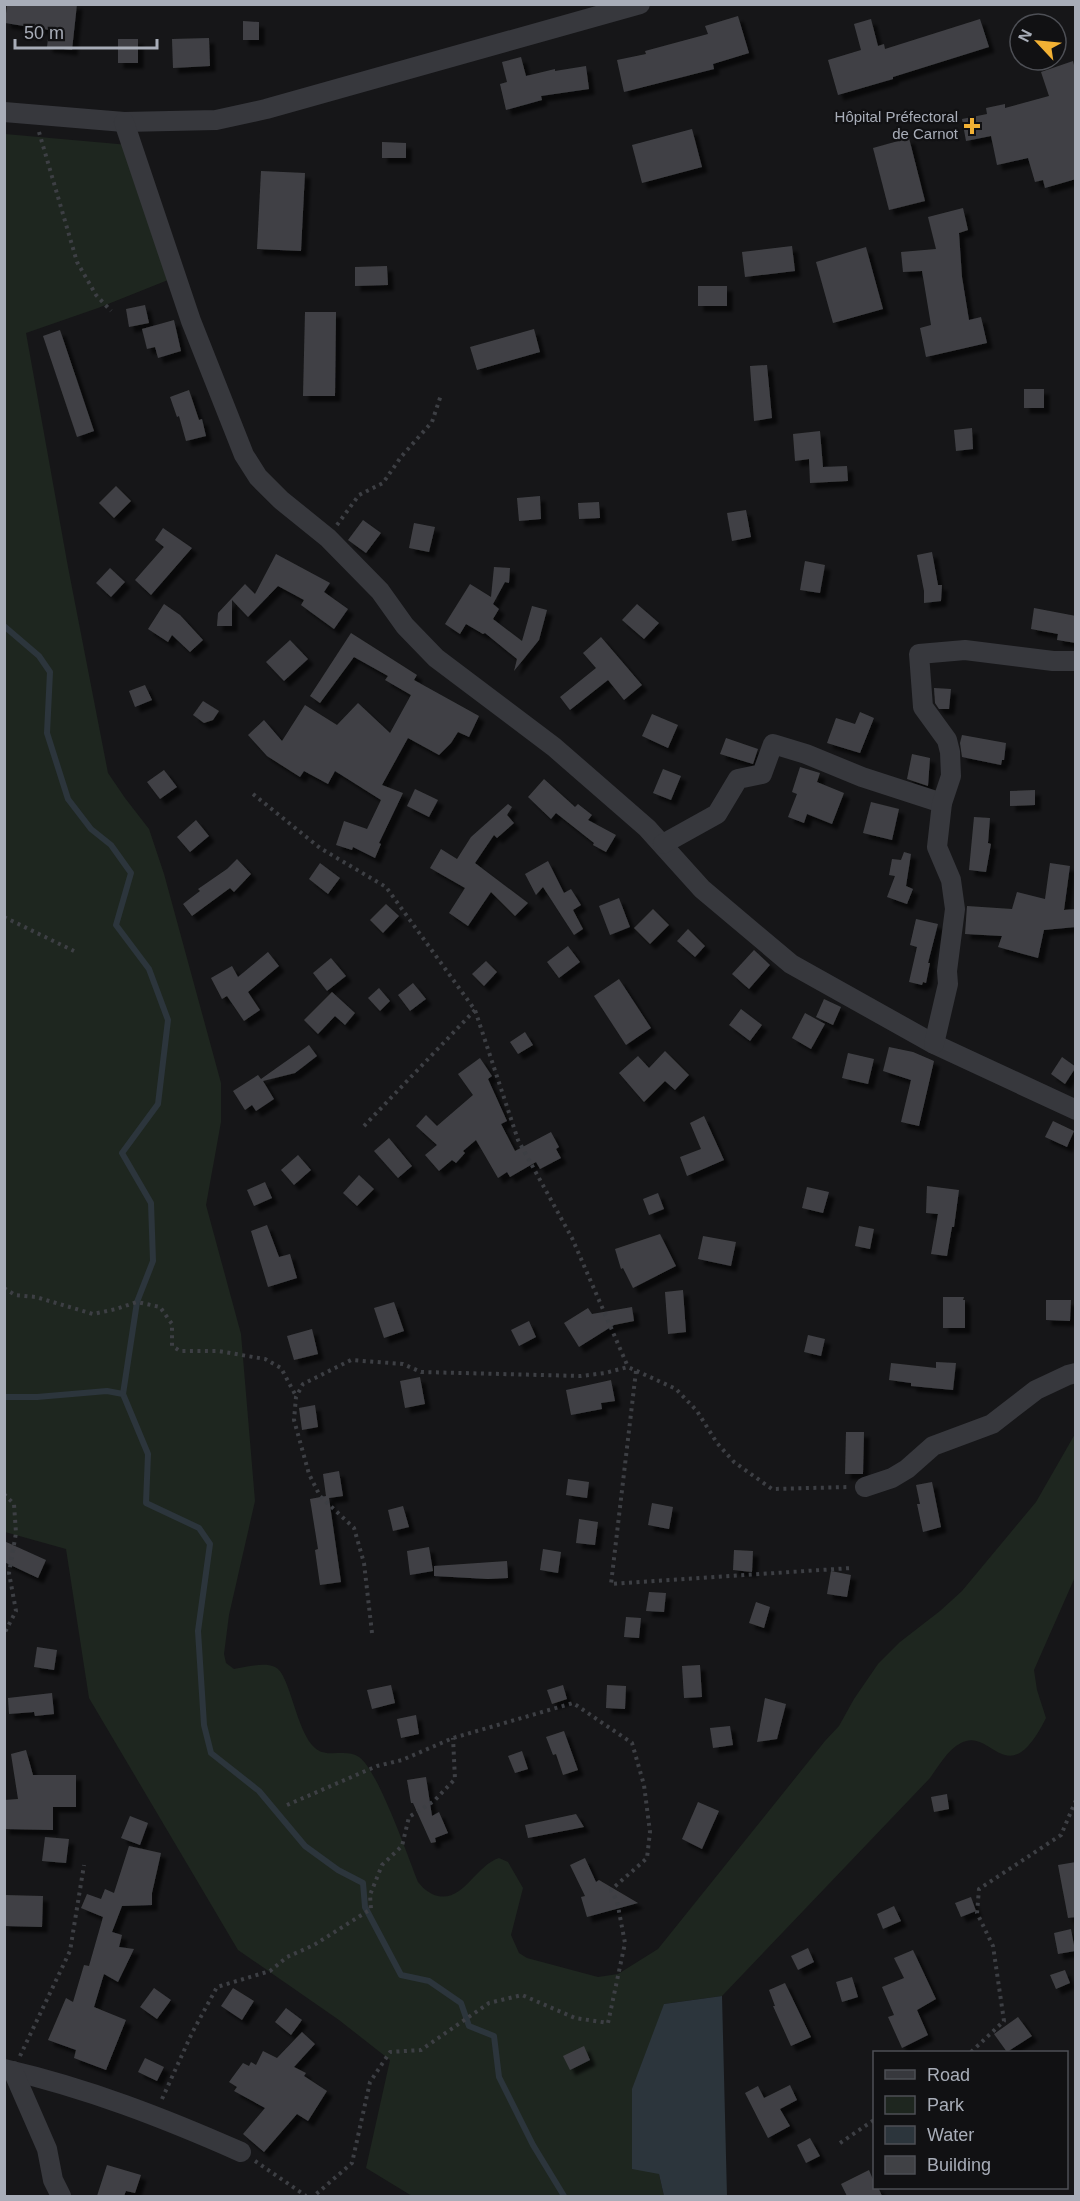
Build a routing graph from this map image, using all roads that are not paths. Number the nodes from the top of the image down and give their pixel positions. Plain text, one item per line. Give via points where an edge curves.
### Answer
1 (640, 4) edge
2 (4, 112) edge
3 (124, 122) junction
4 (1076, 661) edge
5 (942, 803) junction
6 (663, 844) junction
7 (934, 1044) junction
8 (1076, 1110) edge
9 (1076, 1373) edge
10 (865, 1486) road end
11 (9, 2070) edge
12 (241, 2152) road end
13 (61, 2196) edge

1 - 3 street via 266,109 216,120
2 - 3 street
3 - 6 street via 190,321 244,455 258,477 328,538 380,591 405,626 436,658 554,747
4 - 5 street via 965,650 919,654 923,707 947,740 950,752 951,776
5 - 6 street via 773,744 762,774 738,779 717,814
5 - 7 street via 937,847 951,880 955,909 948,984
6 - 7 street via 702,889 791,964
7 - 8 street
9 - 10 street via 1036,1390 992,1424 933,1446 892,1478
11 - 12 street via 111,2098
11 - 13 street via 47,2149 53,2180

